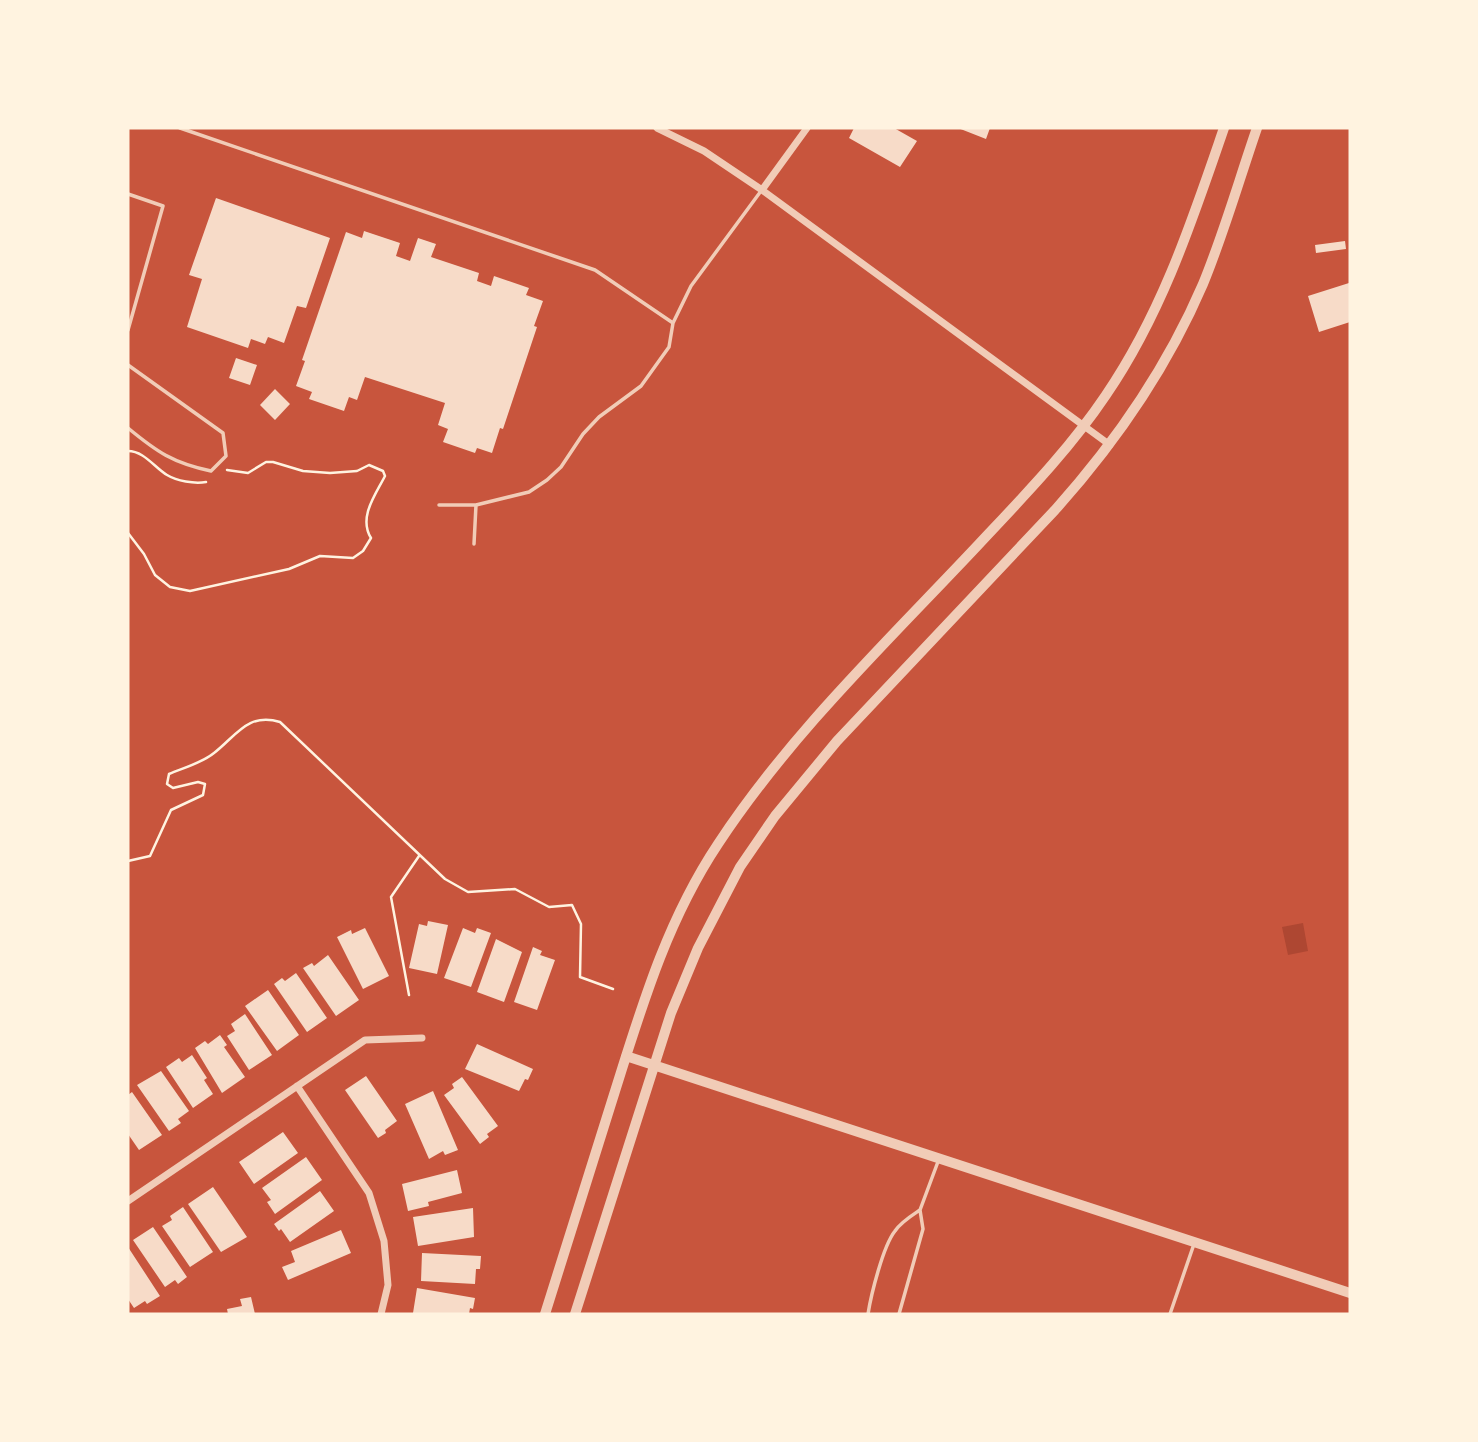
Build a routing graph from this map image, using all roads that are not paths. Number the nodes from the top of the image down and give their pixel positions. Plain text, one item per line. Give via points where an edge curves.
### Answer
1 (180, 128) edge
2 (657, 128) edge
3 (807, 128) edge
4 (1224, 128) edge
5 (1256, 128) edge
6 (762, 190) junction
7 (128, 194) edge
8 (673, 323) junction
9 (128, 330) edge
10 (128, 365) edge
11 (1084, 426) junction
12 (128, 428) edge
13 (1110, 445) junction
14 (439, 505) dead end
15 (477, 505) junction
16 (474, 544) dead end
17 (422, 1038) dead end
18 (626, 1056) junction
19 (655, 1065) junction
20 (298, 1086) junction
21 (940, 1159) junction
22 (128, 1201) edge
23 (920, 1210) junction
24 (1195, 1242) junction
25 (1350, 1293) edge
26 (381, 1314) edge
27 (545, 1314) edge
28 (575, 1314) edge
29 (868, 1314) edge
30 (899, 1314) edge
31 (1170, 1314) edge

1 - 8 lane via 595,270
2 - 6 street via 704,151
3 - 6 street
4 - 11 street via 1166,288 1124,368
5 - 13 street via 1193,305 1157,375
6 - 8 lane via 691,286
6 - 11 street
7 - 9 lane via 163,206
8 - 15 lane via 669,347 641,386 599,417 554,474 529,492
10 - 12 lane via 223,433 226,456 211,471 188,466 157,452
11 - 13 street
11 - 18 street via 1047,472 804,731 752,795 704,866 671,928
13 - 19 street via 1055,510 837,741 775,816 711,920 684,979
14 - 15 lane
15 - 16 lane
17 - 20 street via 365,1040
18 - 19 street
18 - 27 street
19 - 21 street
19 - 28 street
20 - 22 street
20 - 26 street via 369,1193 384,1241 388,1285
21 - 23 lane
21 - 24 street
23 - 29 lane via 893,1232
23 - 30 lane via 923,1229
24 - 25 street
24 - 31 lane

